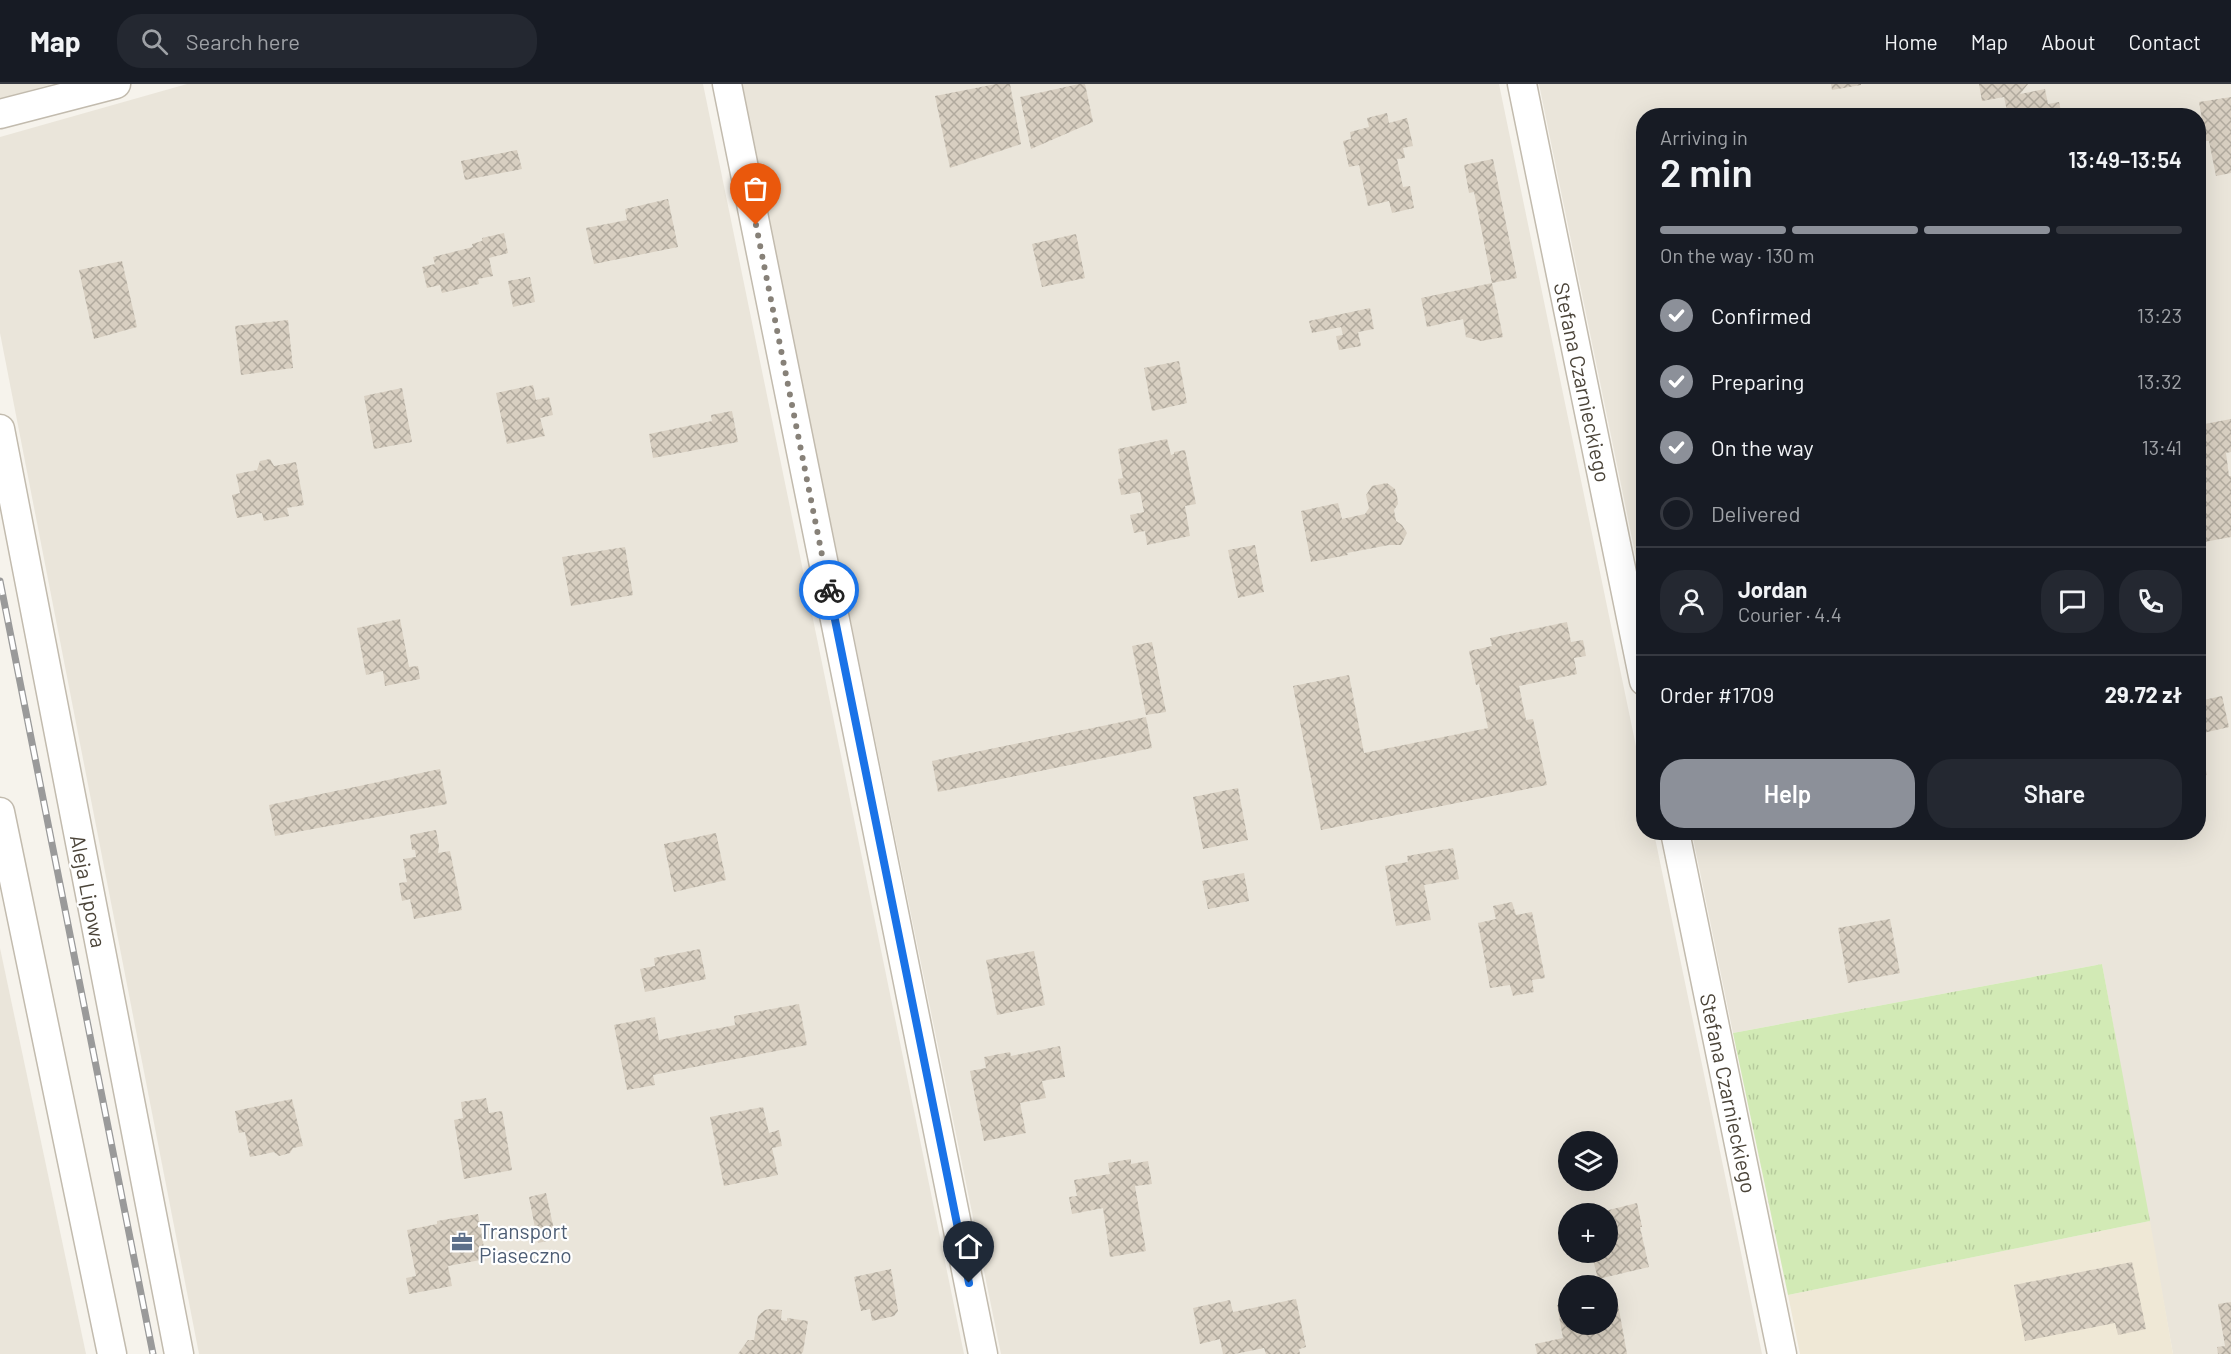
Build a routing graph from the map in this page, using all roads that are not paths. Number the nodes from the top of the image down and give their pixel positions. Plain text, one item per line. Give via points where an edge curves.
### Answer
1 (116, 84) edge
2 (727, 84) edge
3 (1522, 84) edge
4 (0, 114) edge
5 (0, 429) edge
6 (1636, 642) edge
7 (0, 812) edge
8 (1677, 840) edge
9 (112, 1354) edge
10 (179, 1354) edge
11 (983, 1354) edge
12 (1782, 1354) edge

1 - 4 street
2 - 11 street
3 - 6 street, Stefana Czarnieckiego
5 - 10 street, Aleja Lipowa
7 - 9 street
8 - 12 street, Stefana Czarnieckiego

